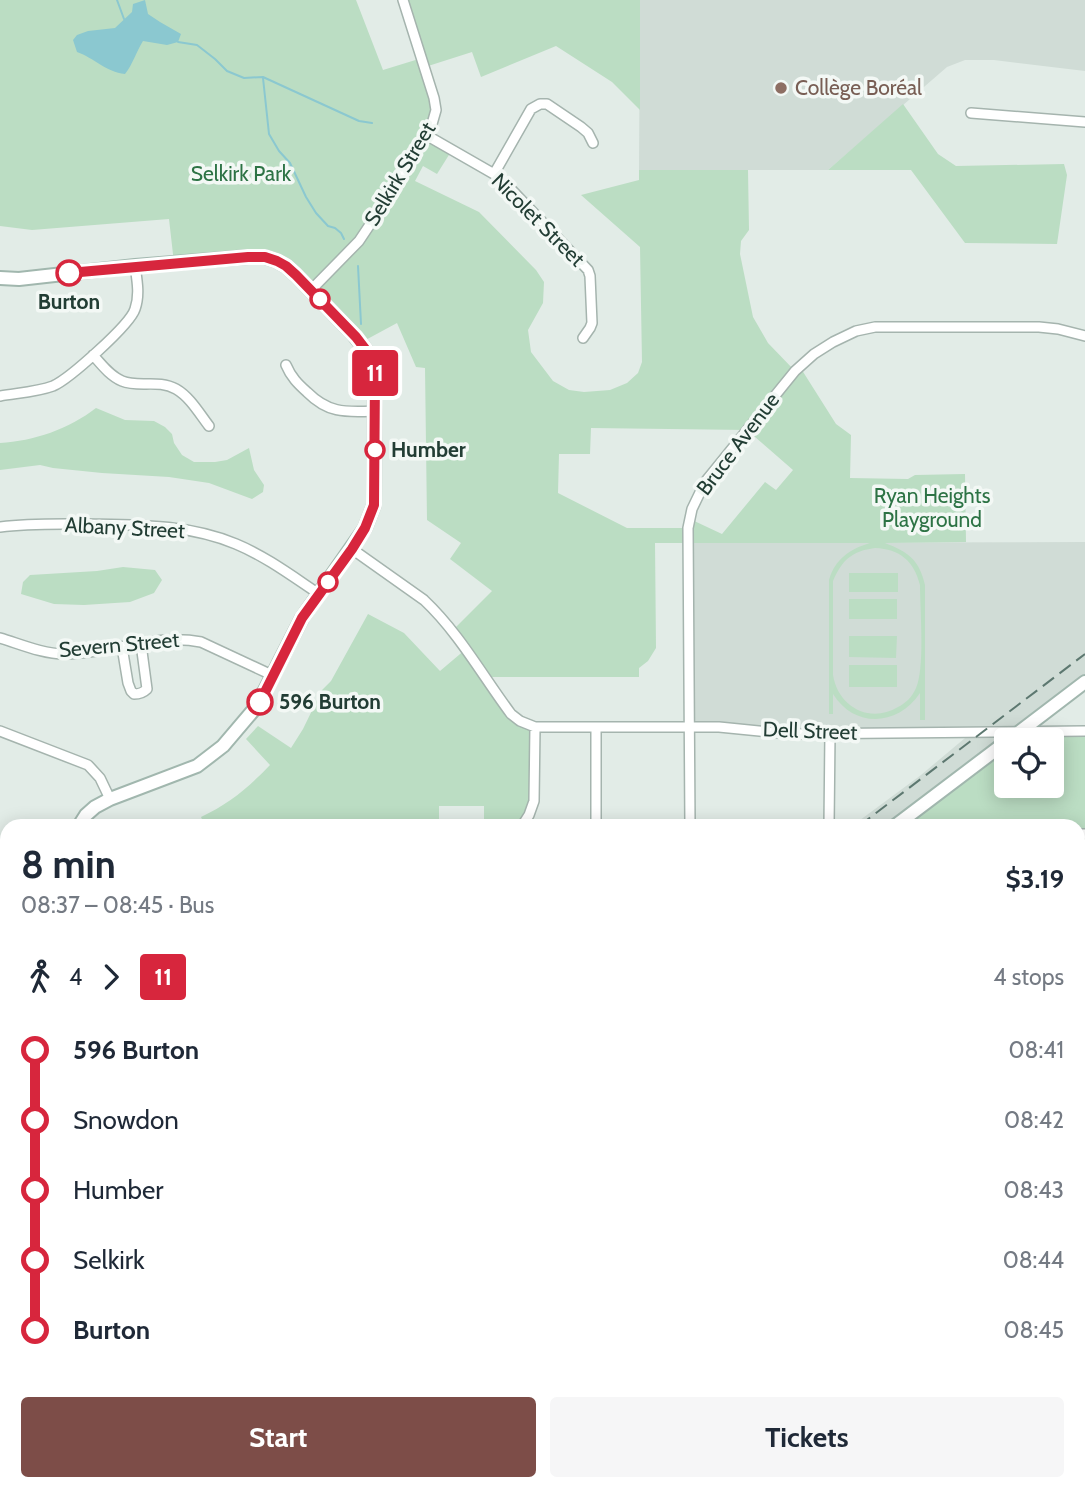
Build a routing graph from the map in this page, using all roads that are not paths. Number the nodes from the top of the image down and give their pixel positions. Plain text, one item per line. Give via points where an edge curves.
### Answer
1 (404, 0) edge
2 (971, 113) dead end
3 (1085, 122) edge
4 (426, 135) junction
5 (593, 143) dead end
6 (494, 174) junction
7 (135, 266) junction
8 (0, 278) edge
9 (311, 290) junction
10 (1085, 336) edge
11 (583, 338) dead end
12 (93, 355) junction
13 (286, 365) dead end
14 (0, 396) edge
15 (375, 411) junction
16 (209, 426) dead end
17 (0, 527) edge
18 (352, 549) junction
19 (319, 594) junction
20 (0, 638) edge
21 (141, 644) junction
22 (122, 647) junction
23 (274, 676) junction
24 (1085, 682) edge
25 (535, 727) junction
26 (596, 727) junction
27 (689, 727) junction
28 (1025, 728) edge
29 (0, 731) edge
30 (994, 731) edge
31 (1064, 731) edge
32 (1085, 731) edge
33 (830, 733) junction
34 (994, 751) edge
35 (110, 799) junction
36 (83, 819) edge
37 (526, 819) edge
38 (596, 819) edge
39 (690, 819) edge
40 (829, 819) edge
41 (904, 819) edge

1 - 4 street, Selkirk Street via 435,104
2 - 3 street
4 - 6 street, Nicolet Street
4 - 9 street, Selkirk Street via 359,241
5 - 6 street via 581,127 540,104 531,108
6 - 11 street, Nicolet Street via 588,270 592,323
7 - 8 street
7 - 9 street via 265,257 286,266
7 - 12 street via 134,313
9 - 15 street via 369,354 375,374
10 - 27 street, Bruce Avenue via 1039,327 875,327 833,342 795,371 705,482 692,509 688,528
12 - 14 street via 53,386
12 - 16 street via 123,382 174,388
13 - 15 street via 295,380 326,408
15 - 18 street via 374,505
17 - 19 street, Albany Street via 174,527 238,545
18 - 19 street
18 - 25 street via 433,608 511,714
19 - 23 street
20 - 22 street, Severn Street via 60,654
21 - 22 street, Severn Street
21 - 22 street via 147,688 138,694 129,688
21 - 23 street, Severn Street via 179,639 201,642
23 - 35 street via 252,714 211,757
24 - 28 street
25 - 26 street, Dell Street
25 - 37 street via 534,802
26 - 27 street, Dell Street
26 - 38 street
27 - 33 street, Dell Street
27 - 39 street, Bruce Avenue
29 - 35 street via 88,765
30 - 33 street, Dell Street
31 - 32 street, Dell Street
33 - 40 street
34 - 41 street
35 - 36 street

